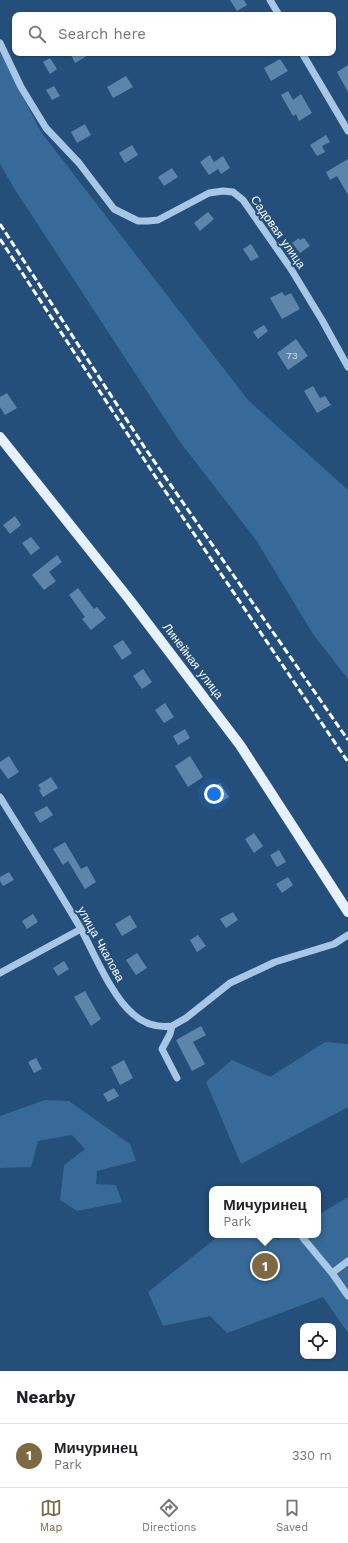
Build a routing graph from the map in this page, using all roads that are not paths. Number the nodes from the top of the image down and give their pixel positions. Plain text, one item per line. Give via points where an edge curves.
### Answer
1 (270, 0) edge
2 (277, 12) edge
3 (0, 43) edge
4 (304, 56) edge
5 (348, 131) edge
6 (348, 367) edge
7 (0, 437) edge
8 (0, 797) edge
9 (348, 912) edge
10 (81, 929) junction
11 (348, 935) edge
12 (0, 973) edge
13 (172, 1026) junction
14 (177, 1078) dead end
15 (303, 1238) dead end
16 (348, 1261) edge
17 (332, 1273) junction
18 (348, 1296) edge

1 - 2 street
3 - 6 street, Садовая улица via 21,87 46,128 79,163 114,209 138,221 148,221 158,220 209,193 233,192 243,200 291,269
4 - 5 street
7 - 9 main road, Линейная улица via 129,599 240,745
8 - 10 street, улица Чкалова
10 - 12 street
10 - 13 street, улица Чкалова via 118,998 132,1014 149,1025 163,1028
11 - 13 street via 334,944 275,962 230,983
13 - 14 street via 162,1049
15 - 17 street
16 - 17 street
17 - 18 street

